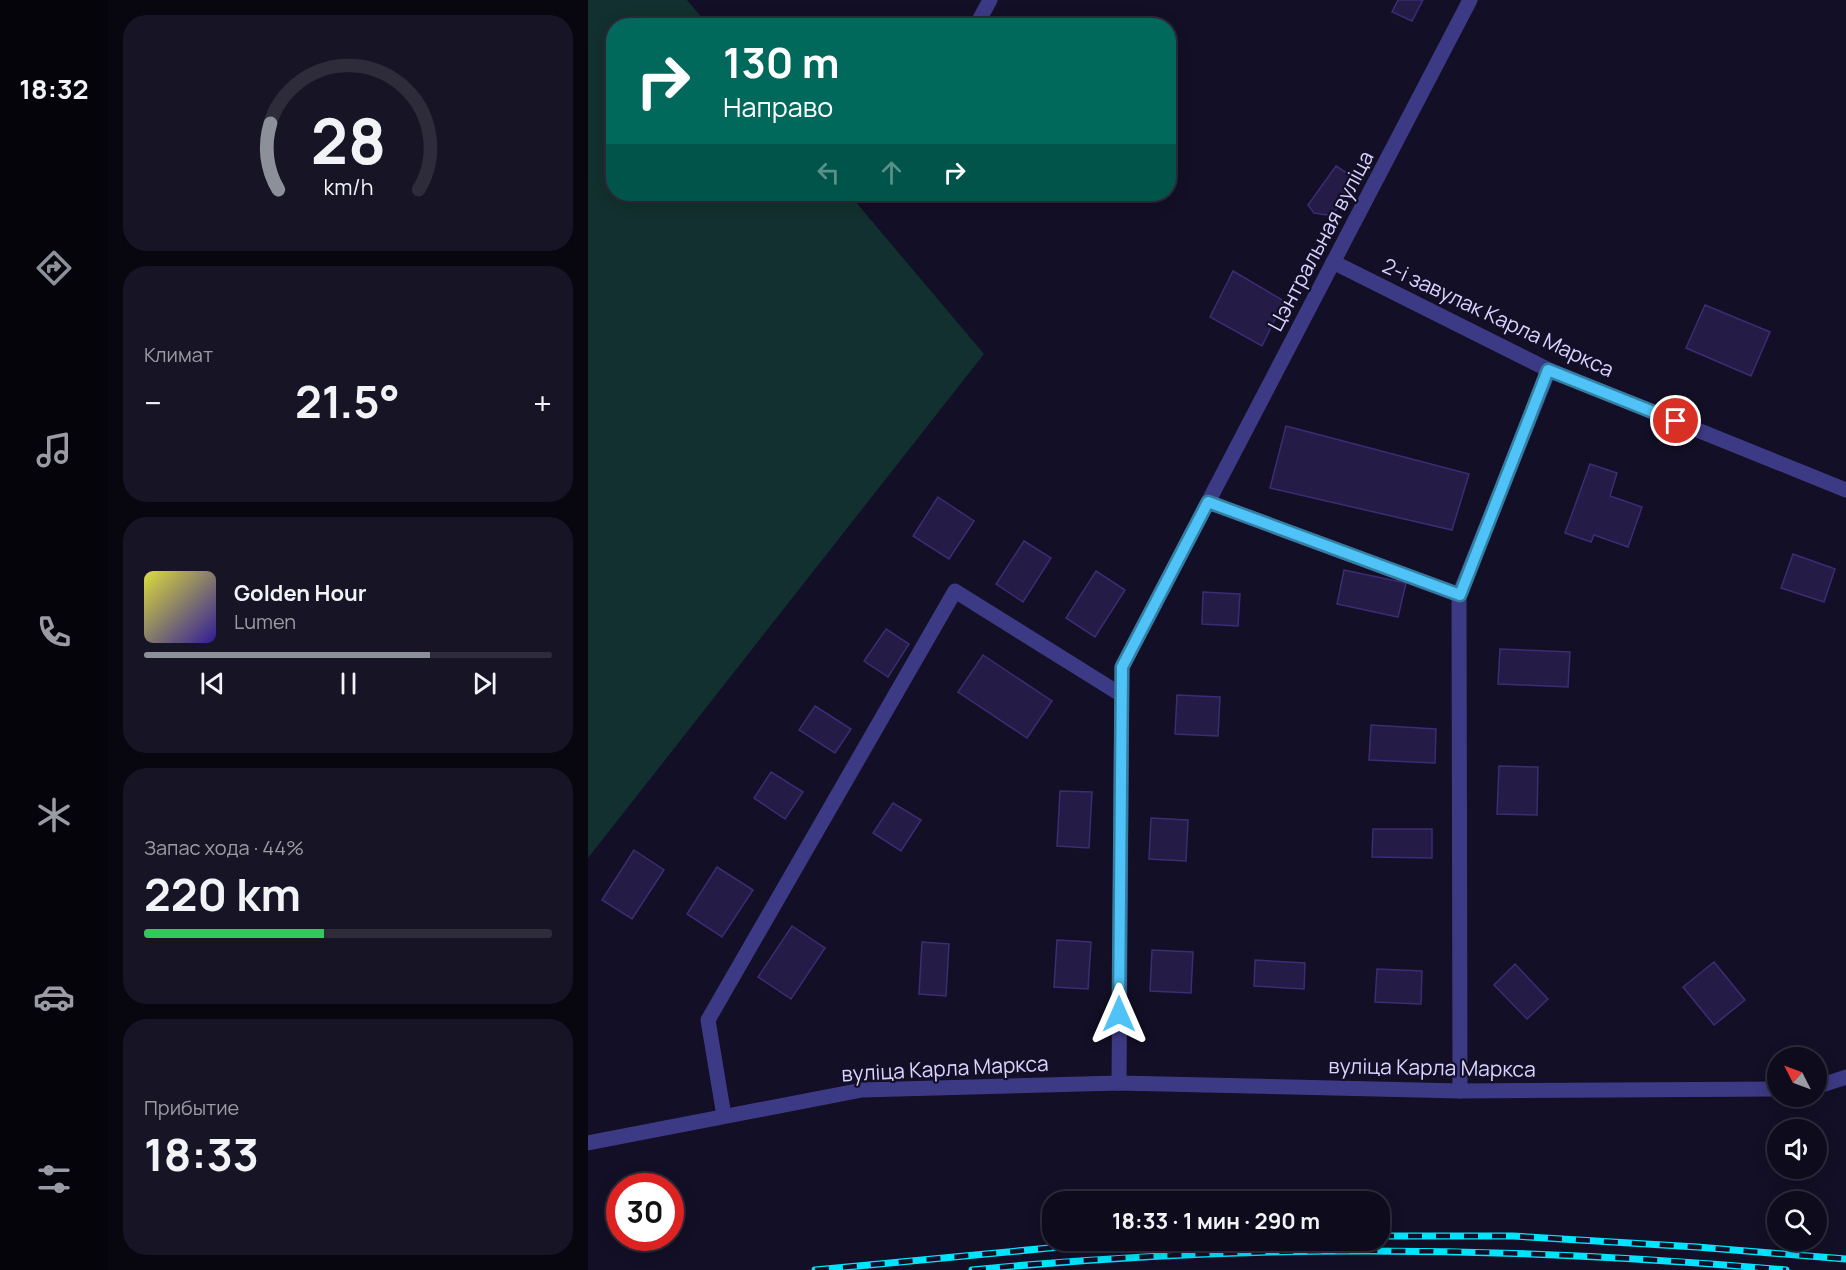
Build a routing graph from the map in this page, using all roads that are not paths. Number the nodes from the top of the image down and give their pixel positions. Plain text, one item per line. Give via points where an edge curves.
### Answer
1 (990, 0) edge
2 (1470, 0) edge
3 (980, 18) edge
4 (1333, 262) junction
5 (1548, 370) junction
6 (1846, 490) edge
7 (1208, 502) junction
8 (1460, 595) junction
9 (1120, 694) junction
10 (1846, 1077) edge
11 (1119, 1083) junction
12 (1827, 1083) edge
13 (1767, 1089) edge
14 (1460, 1091) junction
15 (724, 1116) junction
16 (588, 1143) edge

1 - 3 street
2 - 4 street, Цэнтральная вуліца
4 - 5 street, 2-і завулак Карла Маркса
4 - 7 street, Цэнтральная вуліца
5 - 6 street, 2-і завулак Карла Маркса
5 - 8 street
7 - 8 street
7 - 9 street, Цэнтральная вуліца via 1122,667
8 - 14 street
9 - 11 street, Цэнтральная вуліца
9 - 15 street via 954,591 708,1020
10 - 12 street
11 - 14 street, вуліца Карла Маркса
11 - 15 street, вуліца Карла Маркса via 862,1090
13 - 14 street, вуліца Карла Маркса
15 - 16 street, вуліца Карла Маркса

